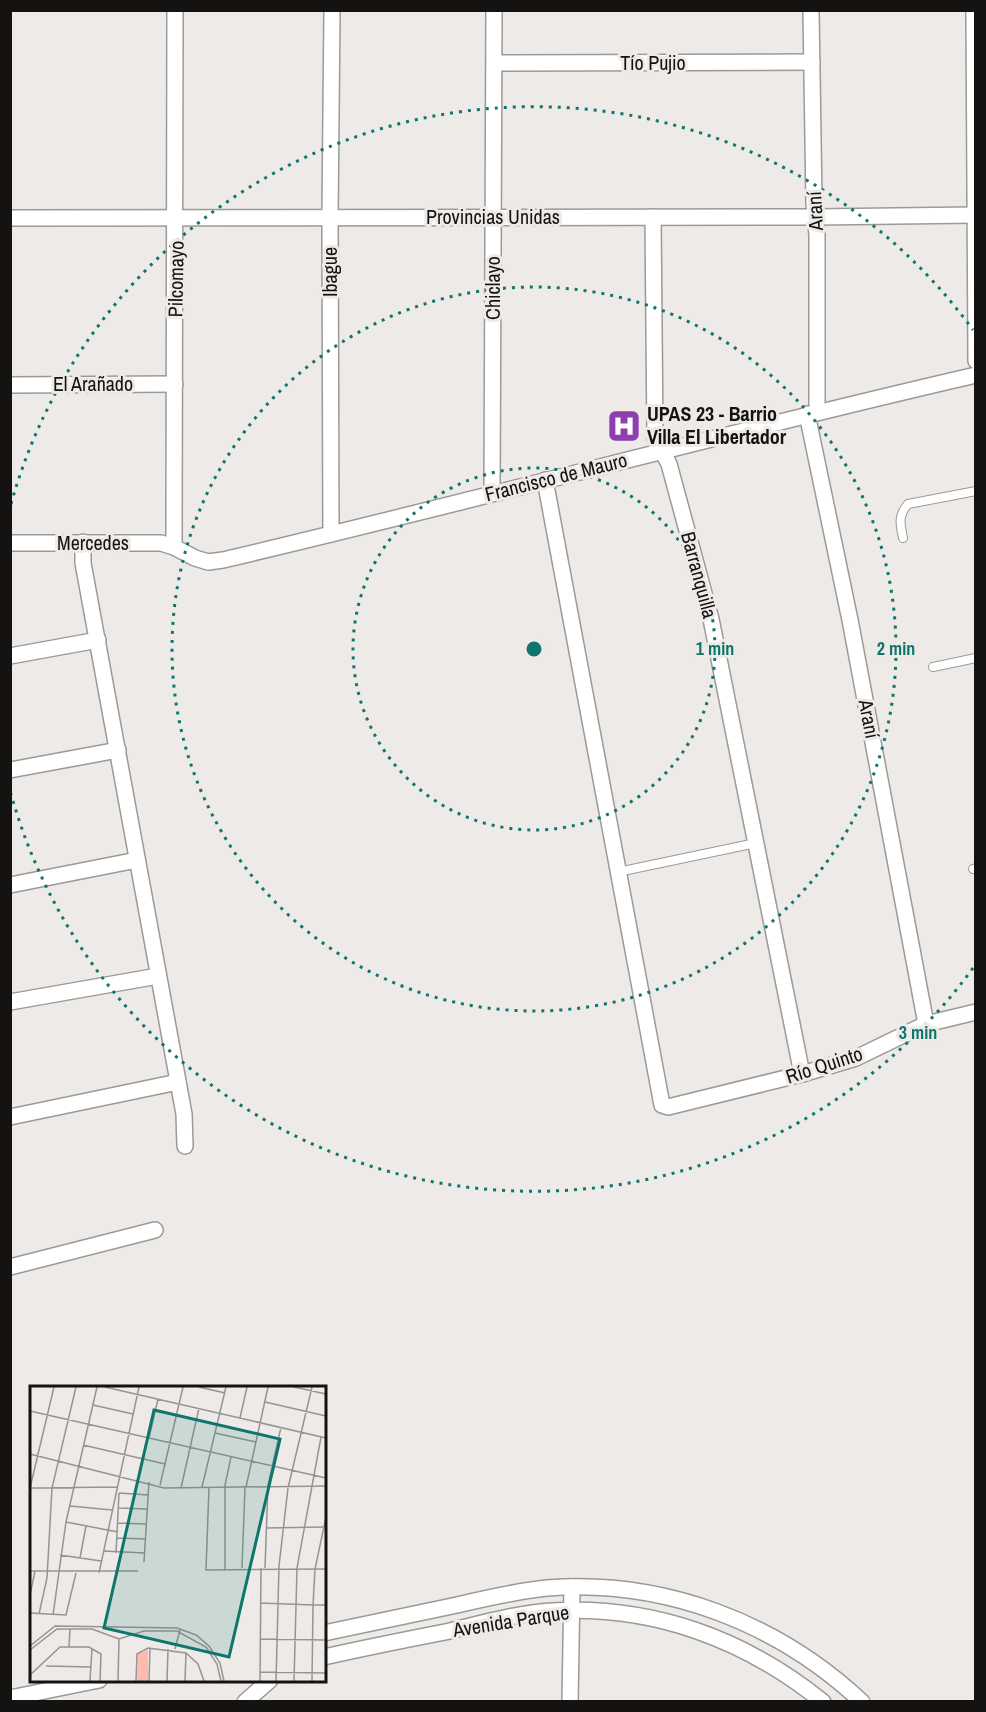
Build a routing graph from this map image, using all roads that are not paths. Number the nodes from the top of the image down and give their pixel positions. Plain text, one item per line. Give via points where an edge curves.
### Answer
1 (175, 10) edge
2 (332, 10) edge
3 (494, 10) edge
4 (812, 10) edge
5 (974, 10) edge
6 (812, 62) junction
7 (495, 63) junction
8 (975, 215) edge
9 (493, 216) junction
10 (330, 217) junction
11 (653, 217) junction
12 (815, 217) junction
13 (10, 218) edge
14 (176, 218) junction
15 (975, 362) edge
16 (975, 375) edge
17 (175, 384) junction
18 (10, 385) edge
19 (812, 413) junction
20 (661, 451) junction
21 (544, 480) junction
22 (975, 491) edge
23 (492, 493) junction
24 (331, 534) junction
25 (903, 538) dead end
26 (83, 542) junction
27 (10, 543) edge
28 (174, 547) junction
29 (98, 640) junction
30 (10, 656) edge
31 (975, 658) edge
32 (933, 667) dead end
33 (118, 750) junction
34 (10, 770) edge
35 (756, 843) junction
36 (137, 860) junction
37 (617, 872) junction
38 (10, 885) edge
39 (158, 976) junction
40 (10, 1002) edge
41 (975, 1012) edge
42 (926, 1024) junction
43 (802, 1074) junction
44 (178, 1082) junction
45 (10, 1117) edge
46 (185, 1146) dead end
47 (155, 1230) dead end
48 (10, 1267) edge
49 (572, 1587) junction
50 (572, 1610) junction
51 (326, 1633) edge
52 (326, 1657) edge
53 (89, 1682) edge
54 (268, 1682) edge
55 (10, 1698) edge
56 (245, 1701) edge
57 (570, 1701) edge
58 (823, 1701) edge
59 (862, 1701) edge

1 - 14 street, Pilcomayo
2 - 10 street, Ibague
3 - 7 street, Chiclayo
4 - 6 street, Araní
5 - 8 street
6 - 7 street, Tío Pujio
6 - 12 street, Araní
7 - 9 street, Chiclayo
8 - 12 street, Provincias Unidas
8 - 15 street
9 - 10 street, Provincias Unidas
9 - 11 street, Provincias Unidas
9 - 23 street, Chiclayo
10 - 14 street, Provincias Unidas
10 - 24 street, Ibague
11 - 12 street, Provincias Unidas
11 - 20 street, Barranquilla via 655,437
12 - 19 street, Araní
13 - 14 street, Provincias Unidas
14 - 17 street, Pilcomayo
16 - 19 street, Francisco de Mauro
17 - 18 street, El Arañado
17 - 28 street, Pilcomayo
19 - 20 street, Francisco de Mauro
19 - 42 street, Araní
20 - 21 street, Francisco de Mauro
20 - 35 street, Barranquilla via 669,464 711,619
21 - 23 street, Francisco de Mauro
21 - 37 street
22 - 25 lane via 908,504 900,523
23 - 24 street, Francisco de Mauro
24 - 28 street, Francisco de Mauro via 208,562
26 - 27 street, Mercedes
26 - 28 street, Mercedes via 161,543
26 - 29 street via 83,562
29 - 30 street
29 - 33 street
31 - 32 lane
33 - 34 street
33 - 36 street
35 - 37 lane
35 - 43 street, Barranquilla
36 - 38 street
36 - 39 street
37 - 43 street, Río Quinto via 662,1105 668,1107
39 - 40 street
39 - 44 street
41 - 42 street, Río Quinto
42 - 43 street, Río Quinto via 856,1058
44 - 45 street
44 - 46 street
47 - 48 street
49 - 50 street
49 - 51 street via 502,1595
49 - 59 street via 630,1589 733,1617 817,1664
50 - 52 street, Avenida Parque via 528,1614
50 - 57 street
50 - 58 street, Avenida Parque via 634,1613 704,1633 772,1665
53 - 55 street
54 - 56 street

